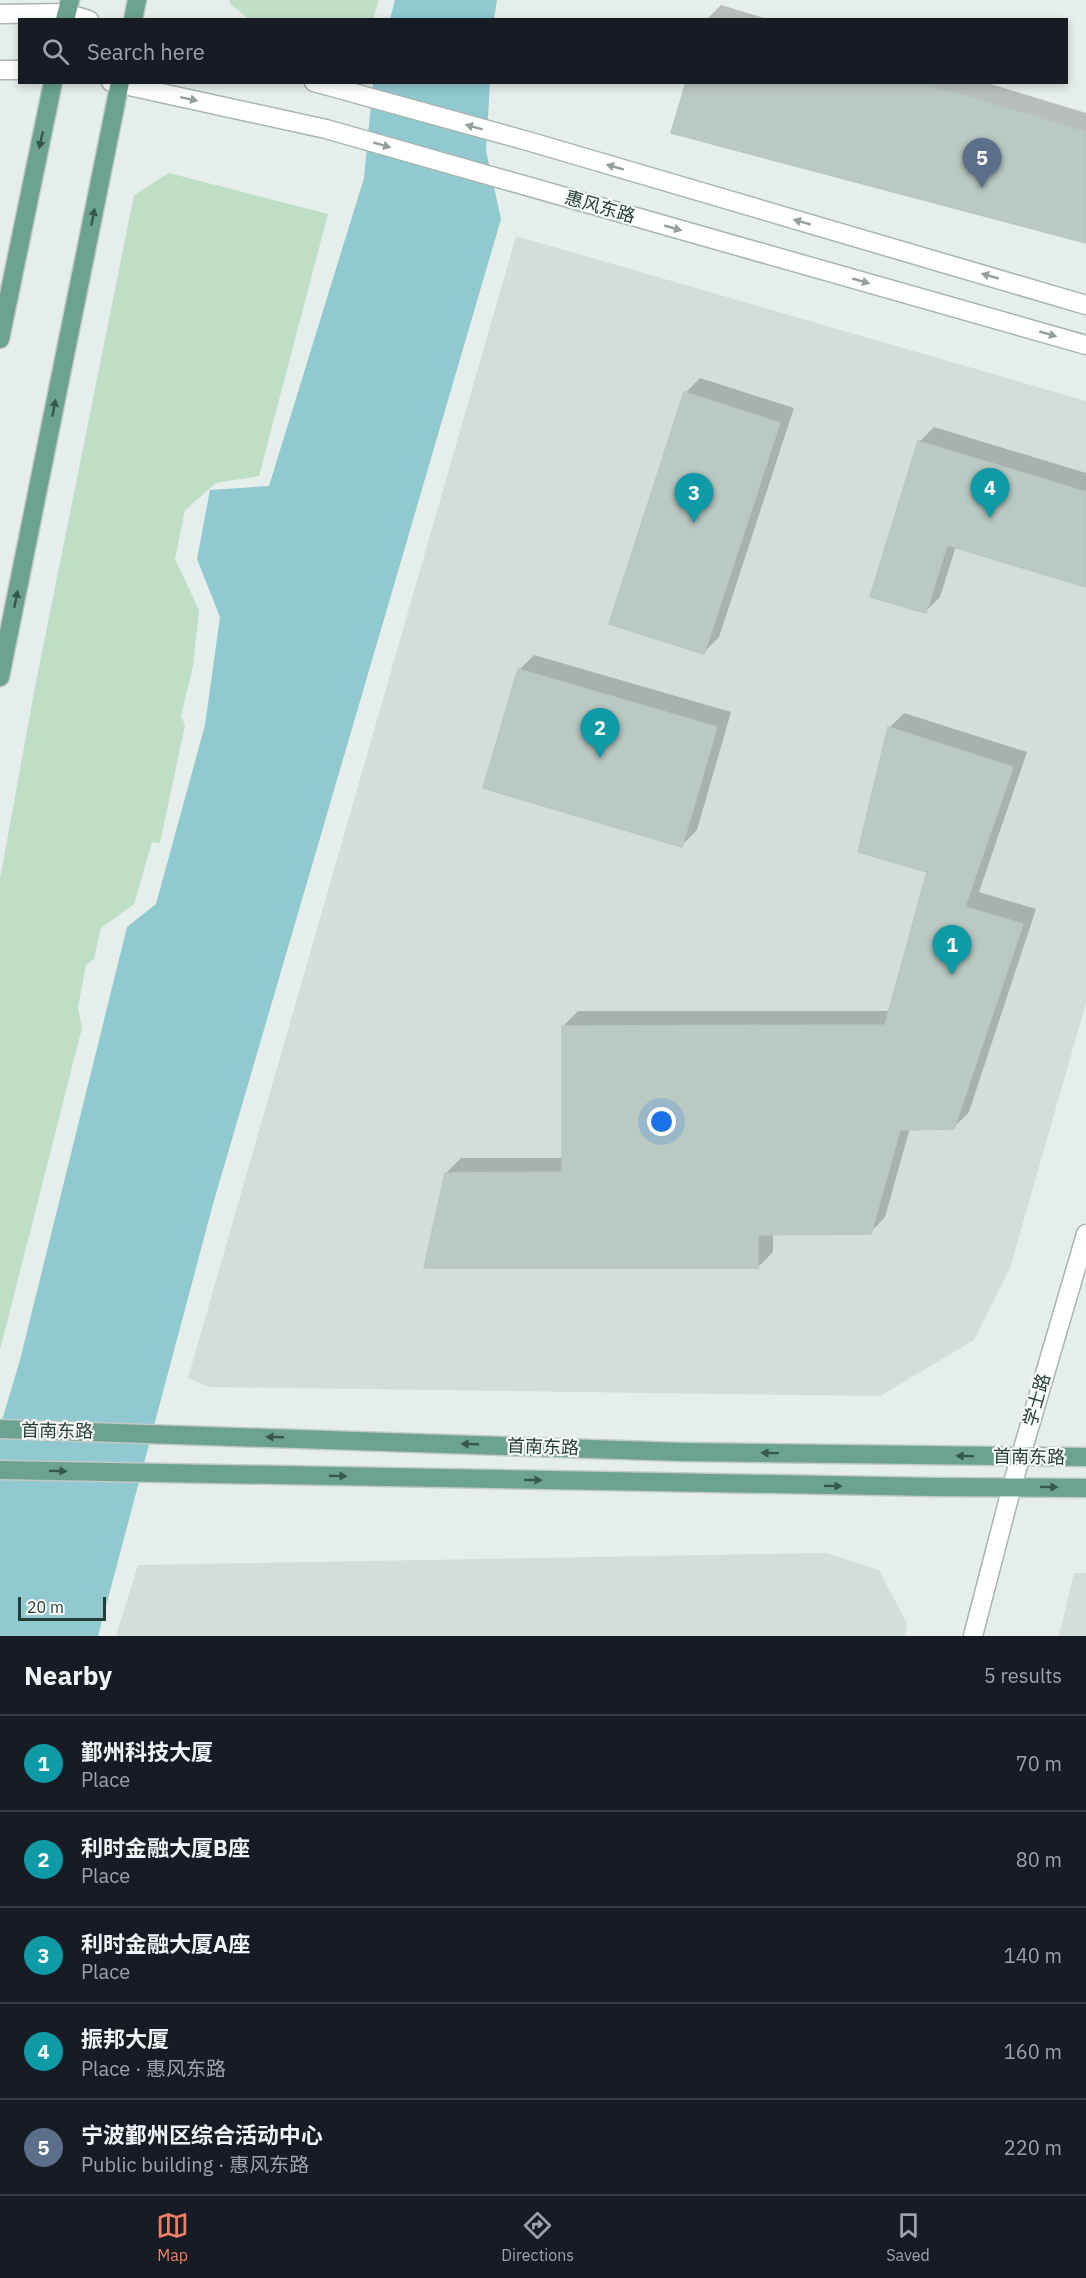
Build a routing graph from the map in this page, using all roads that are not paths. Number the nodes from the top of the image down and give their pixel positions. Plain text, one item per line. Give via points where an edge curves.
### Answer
1 (137, 0) edge
2 (67, 11) edge
3 (0, 14) edge
4 (84, 18) edge
5 (134, 18) edge
6 (0, 70) edge
7 (18, 70) edge
8 (53, 84) edge
9 (117, 84) edge
10 (122, 84) edge
11 (320, 84) edge
12 (1086, 304) edge
13 (0, 339) edge
14 (1086, 345) edge
15 (0, 677) edge
16 (1086, 1234) edge
17 (0, 1430) edge
18 (1021, 1456) junction
19 (1086, 1458) edge
20 (0, 1470) edge
21 (1012, 1486) junction
22 (1086, 1488) edge
23 (973, 1636) edge

1 - 5 main road
2 - 3 street
2 - 4 street
6 - 7 street
8 -> 13 main road
15 -> 9 main road
10 -> 14 street, 惠风东路 via 326,129
12 -> 11 street
16 - 18 street, 学士路
18 -> 17 main road, 首南东路 via 681,1452
18 - 19 main road, 首南东路
18 - 21 street, 学士路
20 -> 21 main road, 首南东路
21 -> 22 main road, 首南东路
21 - 23 street, 学士路

